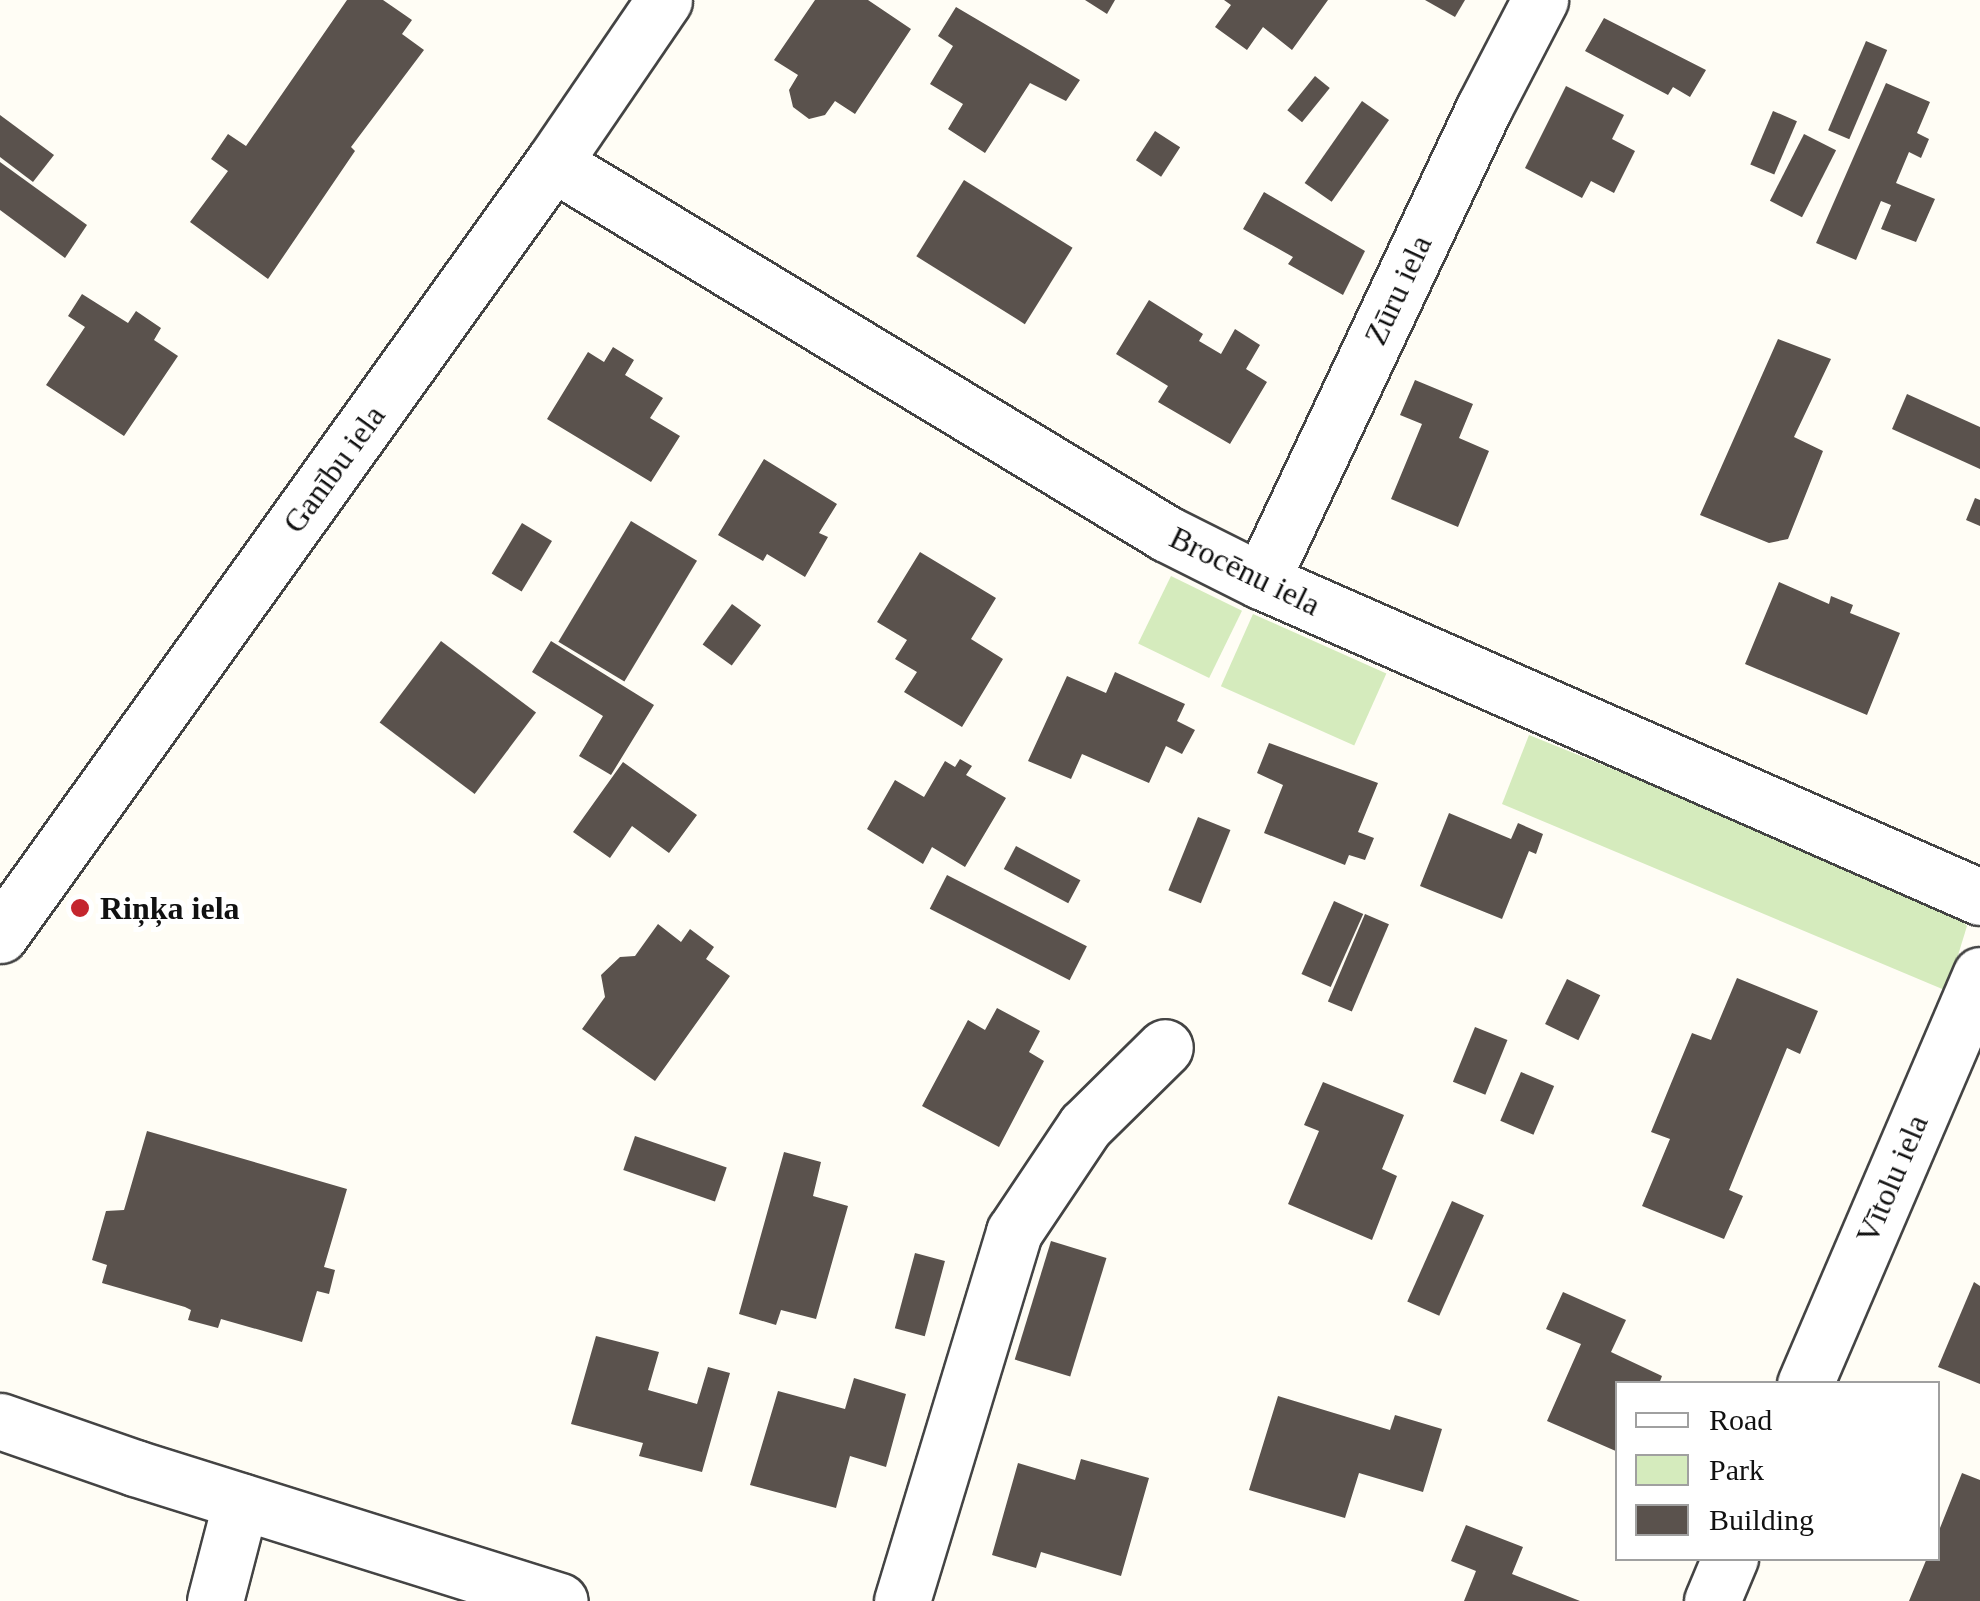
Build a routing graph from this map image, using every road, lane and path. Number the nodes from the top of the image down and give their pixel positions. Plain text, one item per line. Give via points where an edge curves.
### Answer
1 (664, 0) edge
2 (1540, 0) edge
3 (553, 163) junction
4 (1261, 582) junction
5 (1980, 897) edge
6 (0, 935) edge
7 (1980, 975) edge
8 (1165, 1046) dead end
9 (1806, 1381) edge
10 (0, 1421) edge
11 (241, 1501) junction
12 (1729, 1561) edge
13 (215, 1601) edge
14 (560, 1601) edge
15 (902, 1601) edge
16 (1712, 1601) edge

1 - 3 street, Ganību iela
2 - 4 street, Zūru iela
3 - 4 street, Brocēnu iela via 1167,534
3 - 6 street, Ganību iela
4 - 5 street, Brocēnu iela
7 - 9 street, Vītolu iela
8 - 15 street via 1085,1126 1014,1232
10 - 11 street
11 - 13 street
11 - 14 street
12 - 16 street

